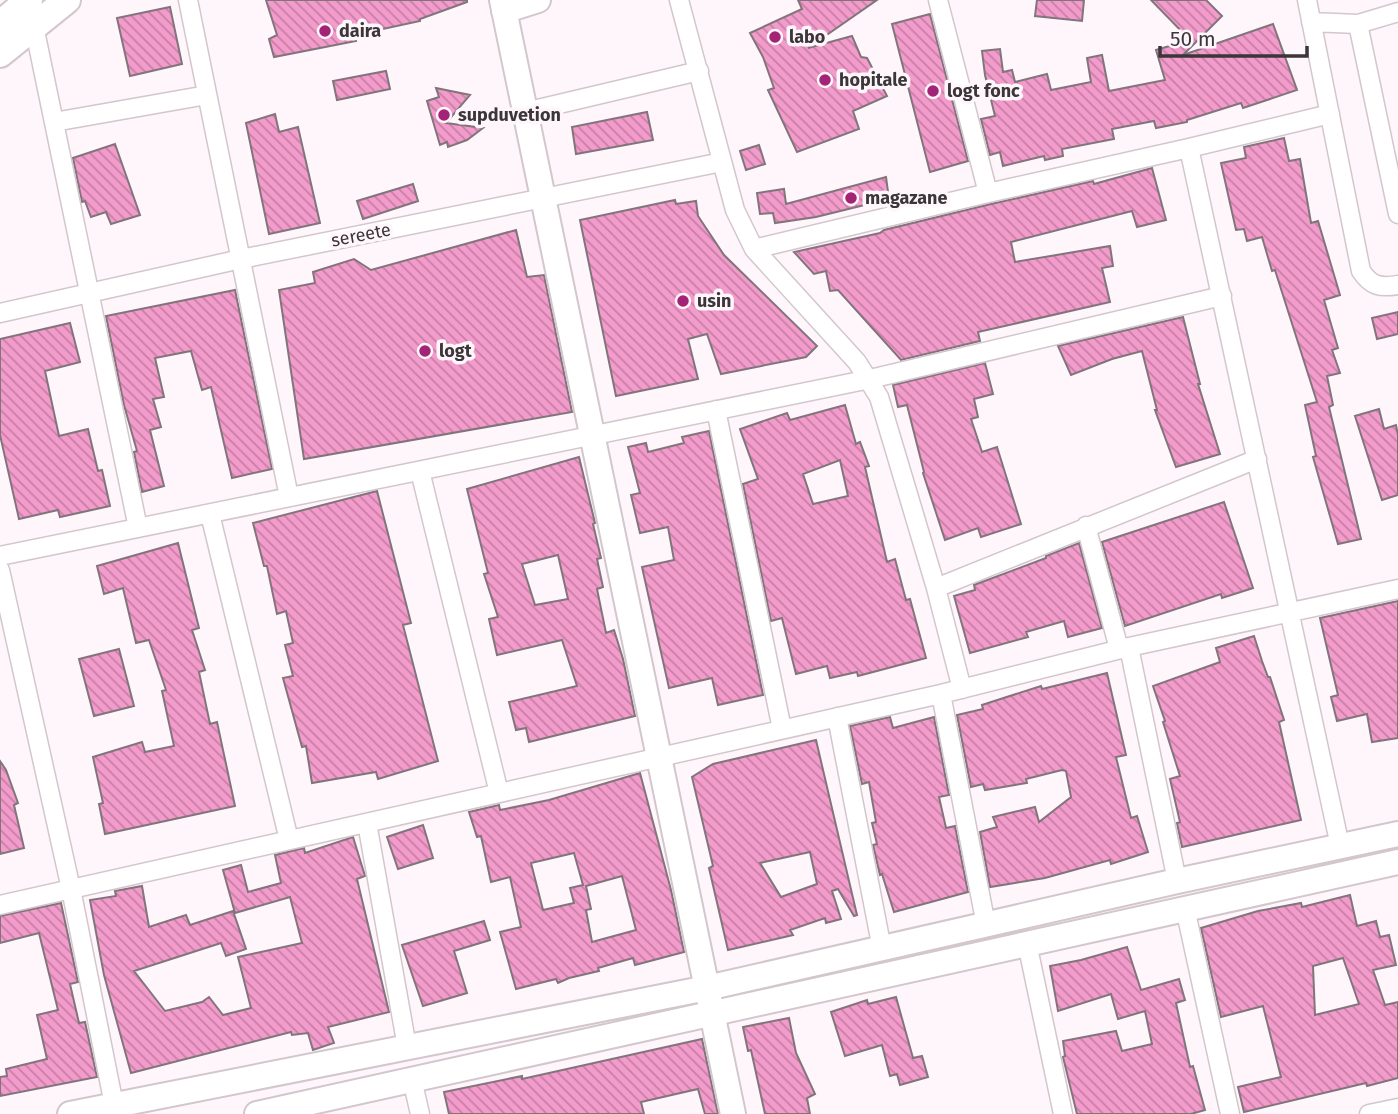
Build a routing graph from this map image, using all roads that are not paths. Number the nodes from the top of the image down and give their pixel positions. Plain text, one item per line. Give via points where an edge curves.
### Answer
1 (67, 0) edge
2 (188, 0) edge
3 (538, 0) edge
4 (679, 0) edge
5 (939, 0) edge
6 (1307, 0) edge
7 (503, 5) edge
8 (29, 10) edge
9 (1397, 18) edge
10 (1311, 22) junction
11 (0, 24) edge
12 (1357, 24) junction
13 (0, 54) edge
14 (699, 71) junction
15 (207, 95) junction
16 (525, 112) junction
17 (1330, 114) junction
18 (54, 122) junction
19 (1189, 149) junction
20 (722, 162) junction
21 (988, 193) junction
22 (544, 198) junction
23 (1398, 214) edge
24 (754, 249) junction
25 (241, 259) junction
26 (1398, 285) edge
27 (88, 293) junction
28 (1222, 296) junction
29 (0, 313) edge
30 (870, 379) junction
31 (716, 410) junction
32 (592, 436) junction
33 (1257, 459) junction
34 (421, 471) junction
35 (289, 497) junction
36 (210, 513) junction
37 (1086, 526) junction
38 (138, 528) junction
39 (0, 556) edge
40 (0, 570) edge
41 (936, 588) junction
42 (1398, 589) edge
43 (1291, 613) junction
44 (1124, 648) junction
45 (962, 689) junction
46 (941, 694) junction
47 (837, 716) junction
48 (782, 729) junction
49 (659, 757) junction
50 (499, 793) junction
51 (367, 822) junction
52 (1398, 834) edge
53 (289, 840) junction
54 (1340, 846) junction
55 (1398, 862) edge
56 (1177, 881) junction
57 (71, 889) junction
58 (0, 905) edge
59 (1185, 908) junction
60 (986, 925) junction
61 (1027, 943) junction
62 (882, 948) junction
63 (707, 988) junction
64 (712, 1012) junction
65 (407, 1047) junction
66 (412, 1079) junction
67 (114, 1105) junction
68 (329, 1106) edge
69 (1396, 1110) edge
70 (70, 1114) edge
71 (257, 1114) edge
72 (420, 1114) edge
73 (733, 1114) edge
74 (1063, 1114) edge
75 (1230, 1114) edge
76 (1369, 1114) edge

1 - 8 main road
2 - 15 street
3 - 7 main road
4 - 14 street
5 - 21 street
6 - 10 street
7 - 16 main road
8 - 11 main road
8 - 13 main road
8 - 18 street
9 - 12 street
10 - 12 street
10 - 17 street
12 - 23 street
14 - 16 street
14 - 20 street
15 - 18 street
15 - 25 street
16 - 22 main road
17 - 19 street
17 - 26 street via 1361,271 1375,286
18 - 27 street
19 - 21 street
19 - 28 street
20 - 22 street, sereete
20 - 24 street via 735,210
21 - 24 street
22 - 25 street, sereete
22 - 32 main road
24 - 30 street
25 - 27 street, sereete
25 - 35 street
27 - 29 street, sereete
27 - 38 street
28 - 30 street
28 - 33 street
30 - 31 street
30 - 41 street via 886,415
31 - 32 street
31 - 48 street
32 - 34 street
32 - 49 main road
33 - 37 street
33 - 43 street
34 - 35 street
34 - 50 street
35 - 36 street
36 - 38 street
36 - 53 street
37 - 41 street
37 - 44 street
38 - 39 street
40 - 57 street
41 - 45 street
42 - 43 street
43 - 44 street
43 - 54 street
44 - 45 street
44 - 56 street
45 - 46 street
46 - 47 street
46 - 60 street
47 - 48 street
47 - 62 street
48 - 49 street
49 - 50 street
49 - 63 main road
50 - 51 street
51 - 53 street
51 - 65 street
52 - 54 main road
53 - 57 street
54 - 56 main road
55 - 59 main road
56 - 60 main road
57 - 58 street
57 - 67 street
59 - 61 main road
59 - 75 street
60 - 62 main road
61 - 64 main road
61 - 74 street
62 - 63 main road
63 - 64 main road
63 - 65 main road
64 - 66 main road
64 - 73 main road
65 - 67 main road
66 - 68 main road
66 - 72 street
67 - 70 main road
68 - 71 main road
69 - 76 street

